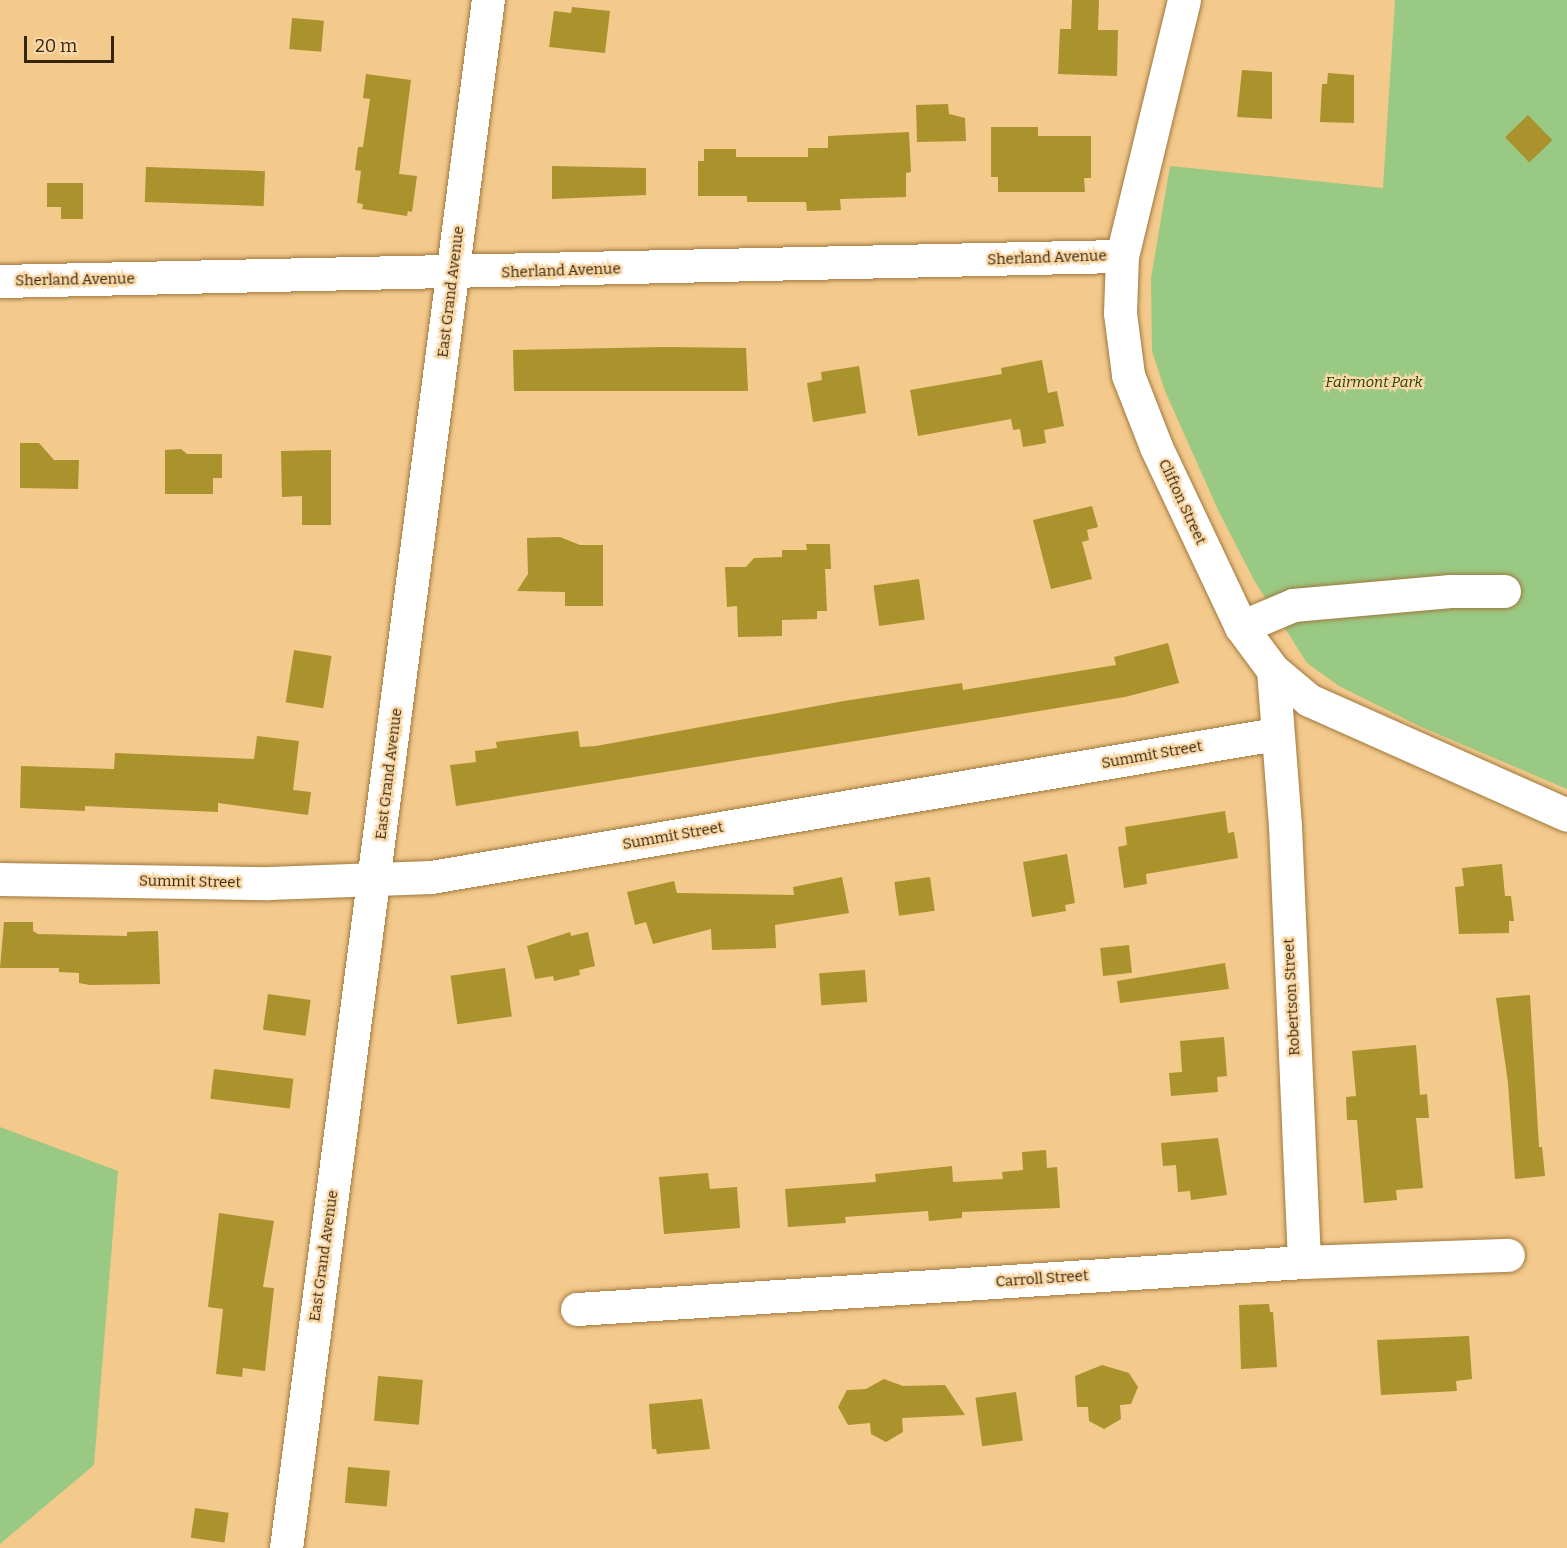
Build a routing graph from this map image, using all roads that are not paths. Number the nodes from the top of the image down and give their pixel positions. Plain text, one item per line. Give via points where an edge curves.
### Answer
1 (488, 0) edge
2 (1184, 0) edge
3 (1122, 256) junction
4 (454, 274) junction
5 (0, 281) edge
6 (1504, 591) dead end
7 (1241, 627) junction
8 (1273, 670) junction
9 (1276, 734) junction
10 (1567, 815) edge
11 (0, 879) edge
12 (375, 879) junction
13 (1508, 1255) dead end
14 (1304, 1262) junction
15 (577, 1309) dead end
16 (286, 1548) edge

1 - 4 street, East Grand Avenue
2 - 3 street, Clifton Street
3 - 4 street, Sherland Avenue
3 - 7 street, Clifton Street via 1120,313 1128,375 1156,447
4 - 5 street, Sherland Avenue
4 - 12 street, East Grand Avenue
6 - 7 street via 1450,591 1293,605
7 - 8 street, Clifton Street
8 - 9 street
8 - 10 street, Clifton Street via 1309,700
9 - 12 street, Summit Street via 453,874
9 - 14 street, Robertson Street via 1285,826
11 - 12 street, Summit Street via 269,883
12 - 16 street, East Grand Avenue
13 - 14 street, Carroll Street
14 - 15 street, Carroll Street

